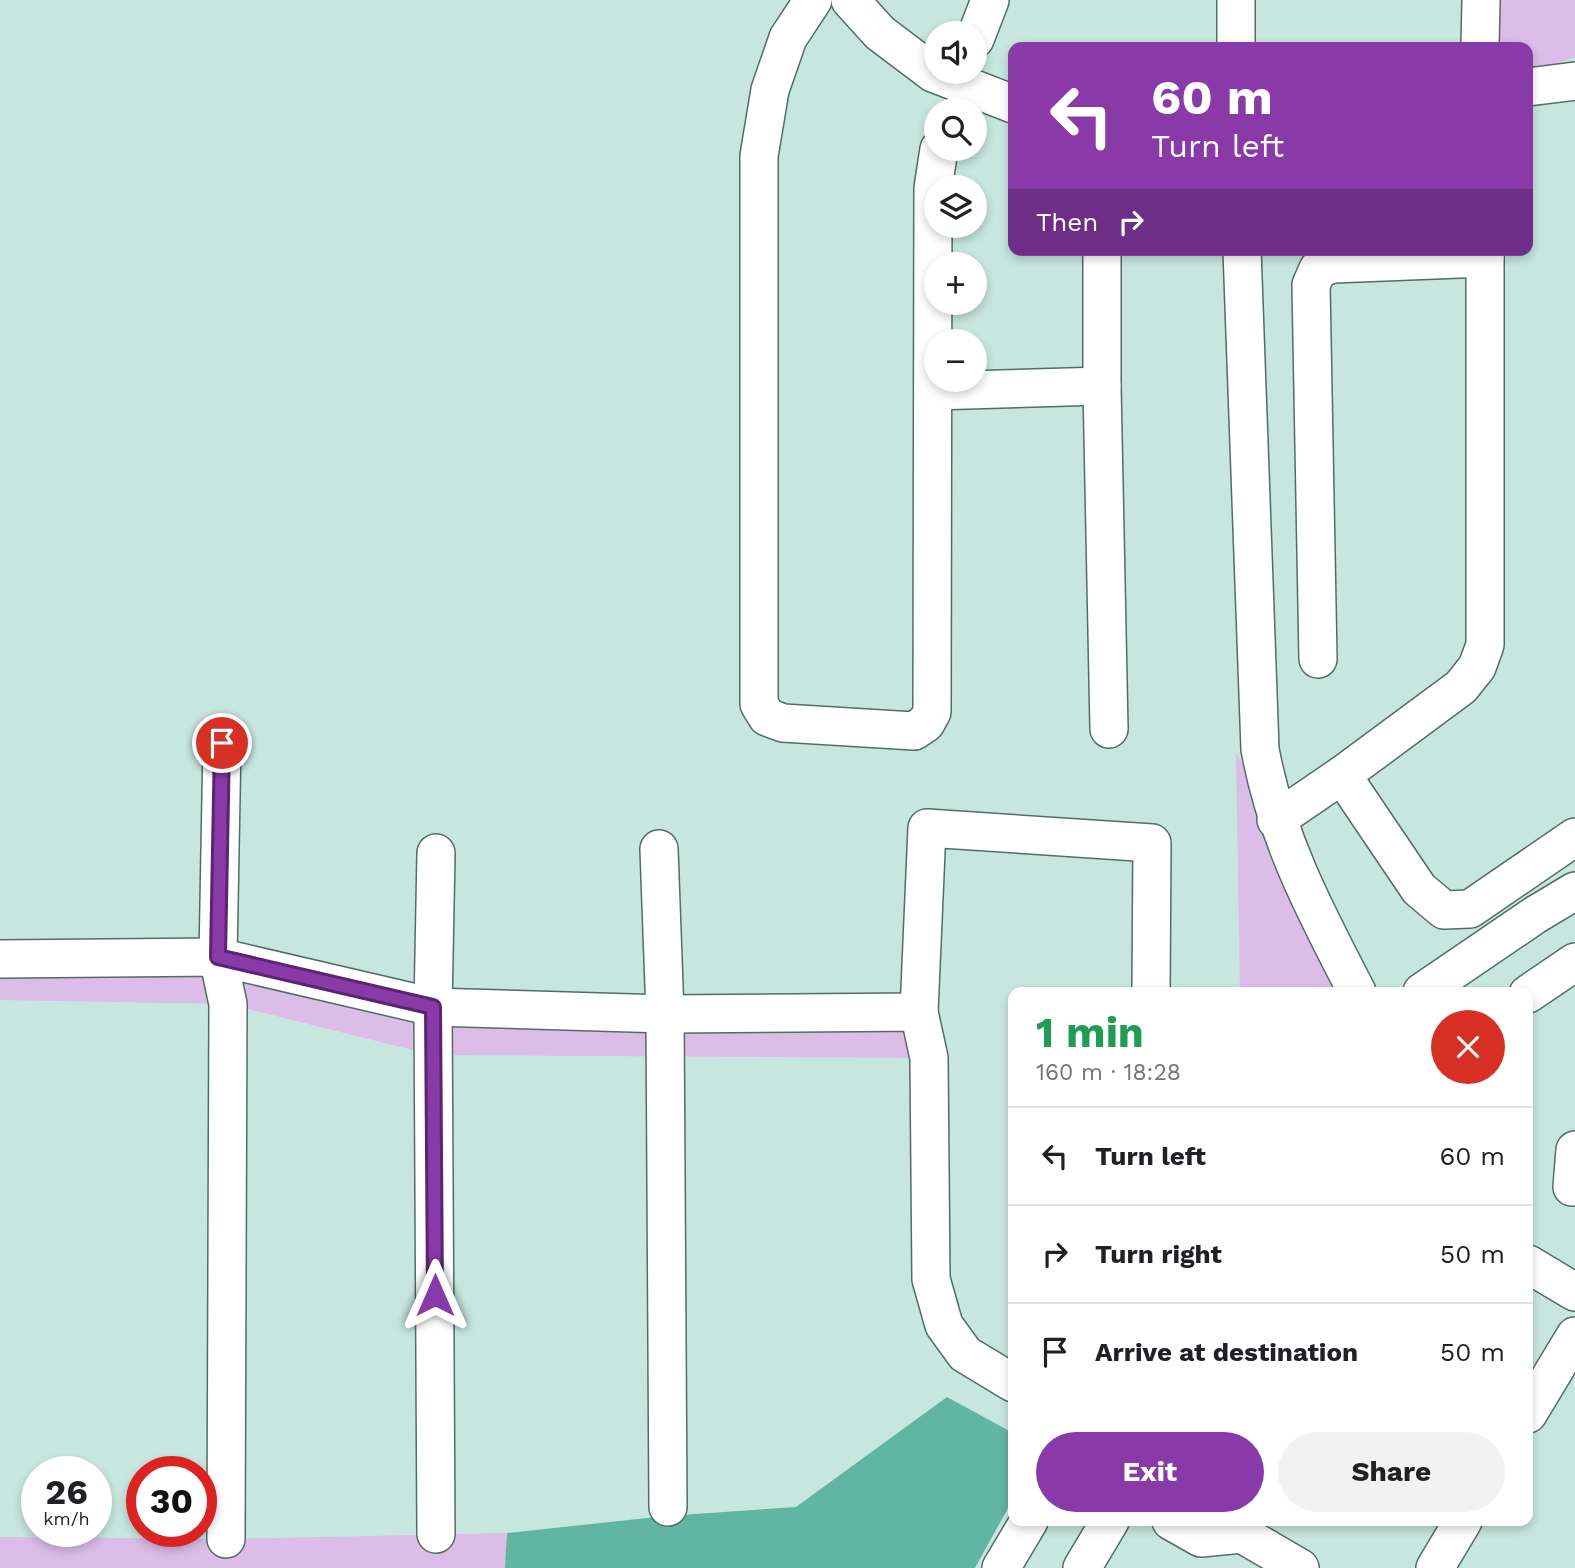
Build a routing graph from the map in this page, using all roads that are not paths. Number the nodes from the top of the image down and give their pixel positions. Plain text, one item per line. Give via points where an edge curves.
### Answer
1 (813, 0) edge
2 (850, 0) edge
3 (990, 0) edge
4 (1236, 0) edge
5 (1481, 0) edge
6 (982, 21) edge
7 (1236, 42) edge
8 (1480, 42) edge
9 (1575, 81) edge
10 (1533, 86) edge
11 (957, 88) edge
12 (1008, 103) edge
13 (937, 161) edge
14 (1102, 256) edge
15 (1242, 256) edge
16 (1455, 256) edge
17 (1485, 256) edge
18 (933, 329) edge
19 (1102, 386) junction
20 (987, 389) edge
21 (933, 392) edge
22 (1318, 659) dead end
23 (1109, 729) dead end
24 (222, 743) dead end
25 (1342, 775) junction
26 (1276, 820) junction
27 (1575, 837) edge
28 (659, 849) dead end
29 (436, 853) dead end
30 (1575, 891) edge
31 (218, 957) junction
32 (0, 958) edge
33 (1575, 962) edge
34 (1151, 987) edge
35 (1354, 987) edge
36 (1429, 987) edge
37 (1533, 991) edge
38 (433, 1007) junction
39 (919, 1012) junction
40 (665, 1014) junction
41 (1575, 1150) edge
42 (1572, 1187) dead end
43 (1533, 1267) edge
44 (1575, 1292) edge
45 (1575, 1336) edge
46 (1008, 1382) edge
47 (1533, 1406) edge
48 (668, 1507) dead end
49 (1026, 1526) edge
50 (1107, 1526) edge
51 (1180, 1526) edge
52 (1460, 1526) edge
53 (1240, 1527) edge
54 (436, 1534) dead end
55 (226, 1539) dead end
56 (1001, 1568) edge
57 (1082, 1568) edge
58 (1300, 1568) edge
59 (1435, 1568) edge

1 - 21 street via 788,38 770,90 760,156 759,704 767,717 783,723 914,731 932,712
2 - 11 street via 880,33
3 - 6 street
4 - 7 street
5 - 8 street
9 - 10 street
11 - 12 street
13 - 18 street
14 - 19 street
15 - 26 street via 1260,749
16 - 22 street via 1333,264 1318,269 1311,285
17 - 25 street via 1485,645 1477,667 1461,687
19 - 20 street
19 - 23 street
24 - 31 street
25 - 26 street
25 - 27 street via 1419,889 1444,910 1470,909
26 - 35 street via 1306,894
28 - 40 street
29 - 38 street
30 - 36 street
31 - 32 street
31 - 38 street
31 - 55 street via 228,1004
33 - 37 street
34 - 39 street via 1152,843 927,828
38 - 40 street
38 - 54 street
39 - 40 street
39 - 46 street via 929,1058 931,1279 944,1325 965,1354
40 - 48 street
41 - 42 street
43 - 44 street
45 - 47 street
49 - 56 street
50 - 57 street
51 - 53 street via 1202,1538
52 - 59 street
53 - 58 street

